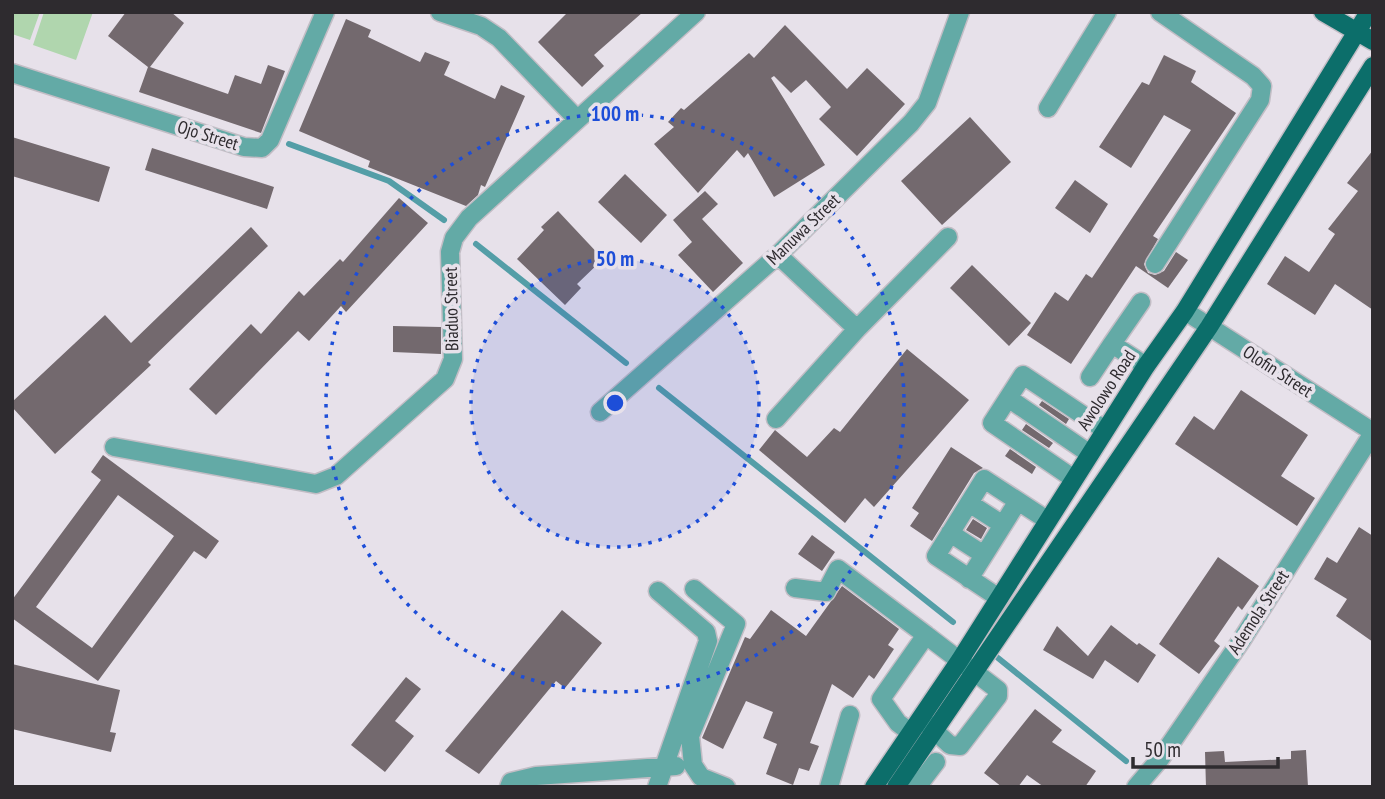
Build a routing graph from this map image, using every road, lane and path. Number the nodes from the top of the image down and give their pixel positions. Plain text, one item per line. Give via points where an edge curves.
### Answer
1 (325, 12) edge
2 (440, 12) edge
3 (696, 12) edge
4 (960, 12) edge
5 (1107, 12) edge
6 (1160, 12) edge
7 (1323, 12) edge
8 (1369, 12) edge
9 (1357, 32) junction
10 (1373, 41) edge
11 (1373, 66) edge
12 (12, 73) edge
13 (1048, 108) dead end
14 (576, 118) junction
15 (948, 237) dead end
16 (778, 255) junction
17 (1155, 264) dead end
18 (1141, 302) dead end
19 (1185, 310) junction
20 (1209, 327) junction
21 (857, 329) junction
22 (1112, 344) junction
23 (1146, 366) junction
24 (1090, 377) dead end
25 (1008, 398) junction
26 (600, 412) dead end
27 (776, 419) dead end
28 (1105, 430) junction
29 (1373, 432) edge
30 (114, 447) dead end
31 (1090, 454) junction
32 (1074, 479) junction
33 (1018, 501) junction
34 (969, 503) junction
35 (1047, 520) junction
36 (1003, 525) junction
37 (950, 533) junction
38 (984, 555) junction
39 (969, 579) junction
40 (795, 588) dead end
41 (694, 589) dead end
42 (658, 591) dead end
43 (999, 598) junction
44 (926, 635) junction
45 (960, 660) junction
46 (976, 673) junction
47 (850, 715) dead end
48 (915, 725) junction
49 (937, 730) junction
50 (936, 762) dead end
51 (693, 765) junction
52 (666, 766) junction
53 (886, 785) edge
54 (509, 787) edge
55 (657, 787) edge
56 (726, 787) edge
57 (829, 787) edge
58 (917, 787) edge
59 (1136, 787) edge

1 - 12 street, Ojo Street via 262,148 244,147
2 - 14 street via 481,26 499,38
3 - 14 street, Biaduo Street
4 - 16 street, Manuwa Street via 926,103
5 - 13 street
6 - 17 street via 1262,86 1260,100
7 - 9 main road
8 - 9 main road, Awolowo Road
9 - 10 main road
9 - 19 main road, Awolowo Road
11 - 20 main road, Awolowo Road
14 - 30 street, Biaduo Street via 469,218 454,239 450,252 453,359 445,379 336,477 316,484
15 - 21 street
16 - 21 street
16 - 26 street, Manuwa Street
18 - 22 street
19 - 20 street, Olofin Street
19 - 23 main road, Awolowo Road
20 - 29 street, Olofin Street
20 - 46 main road, Awolowo Road
21 - 27 street
22 - 23 street
22 - 24 street
23 - 28 main road, Awolowo Road
25 - 28 street via 1023,375
25 - 31 street
25 - 32 street via 992,423
28 - 31 main road, Awolowo Road
29 - 59 street, Ademola Street via 1241,641
31 - 32 main road, Awolowo Road
32 - 35 main road, Awolowo Road
33 - 34 street via 984,479
33 - 35 street
33 - 36 street
34 - 36 street
34 - 37 street
35 - 43 main road, Awolowo Road
36 - 38 street
37 - 38 street
37 - 39 street via 936,556
38 - 39 street
39 - 43 street
40 - 44 street via 826,592 838,569
41 - 51 street via 736,624 690,736
42 - 52 street via 706,632 708,641
43 - 45 main road, Awolowo Road
44 - 45 street
44 - 48 street via 881,699 898,723
45 - 46 street
45 - 48 main road, Awolowo Road
46 - 49 main road, Awolowo Road
46 - 49 street via 998,690 998,696 960,746 950,745
47 - 57 street
48 - 49 street
48 - 53 main road, Awolowo Road
49 - 53 main road, Awolowo Road
50 - 58 street
51 - 52 street
51 - 56 street via 701,777
52 - 54 street via 536,776 511,782
52 - 55 street

